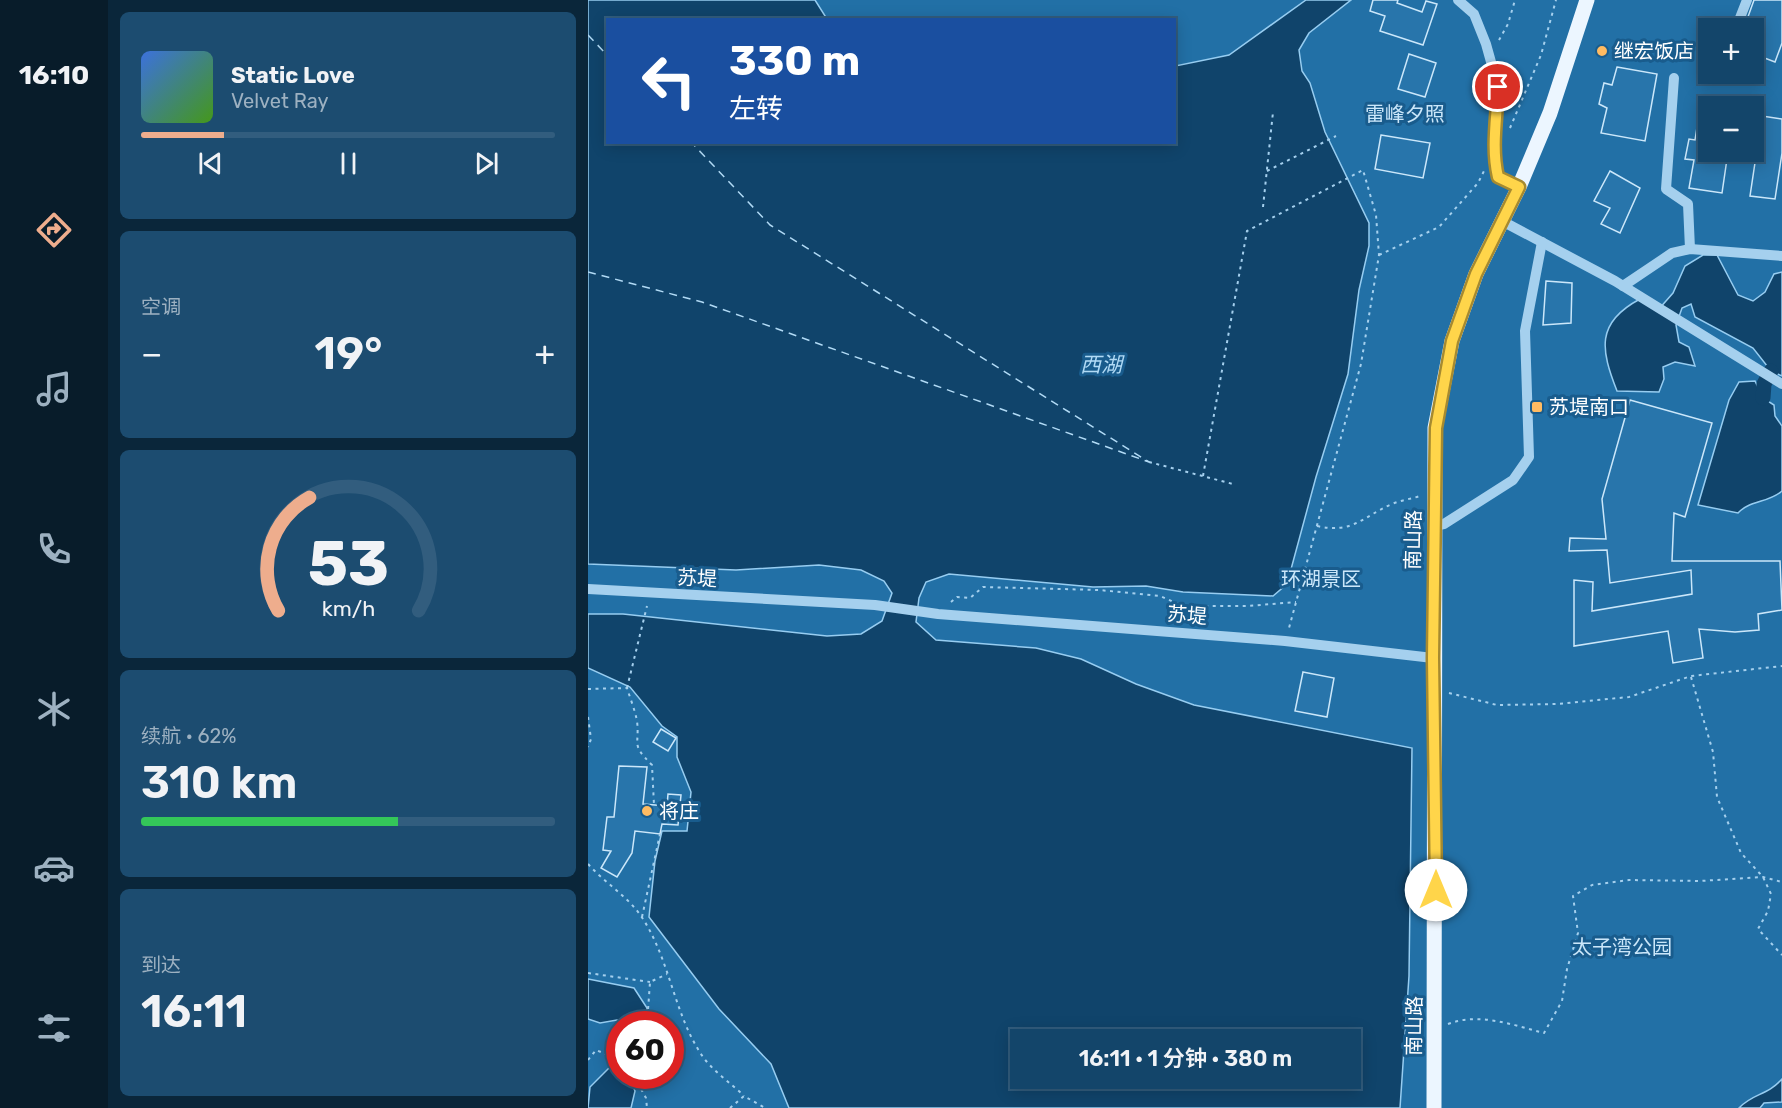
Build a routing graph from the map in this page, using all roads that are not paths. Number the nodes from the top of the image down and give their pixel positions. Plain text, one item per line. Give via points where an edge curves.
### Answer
1 (1458, 0) edge
2 (1587, 0) edge
3 (1747, 0) edge
4 (1740, 18) edge
5 (1674, 78) dead end
6 (1519, 187) junction
7 (1502, 221) junction
8 (1542, 242) junction
9 (1690, 249) junction
10 (1782, 256) edge
11 (1623, 286) junction
12 (1782, 384) edge
13 (1434, 526) junction
14 (588, 589) edge
15 (1433, 658) junction
16 (1434, 1108) edge

1 - 6 street via 1474,14 1498,87 1493,154 1498,177
2 - 6 main road, 南山路 via 1550,113
3 - 4 street
5 - 9 street via 1666,189 1688,204
6 - 7 main road, 南山路
7 - 8 street
7 - 13 main road, 南山路 via 1476,274 1452,341 1436,428
8 - 11 street
8 - 13 street via 1525,331 1529,458 1514,480 1444,524
9 - 10 street
9 - 11 street via 1672,253
11 - 12 street
13 - 15 main road, 南山路
14 - 15 street, 苏堤 via 875,605 938,614 1285,641
15 - 16 main road, 南山路

